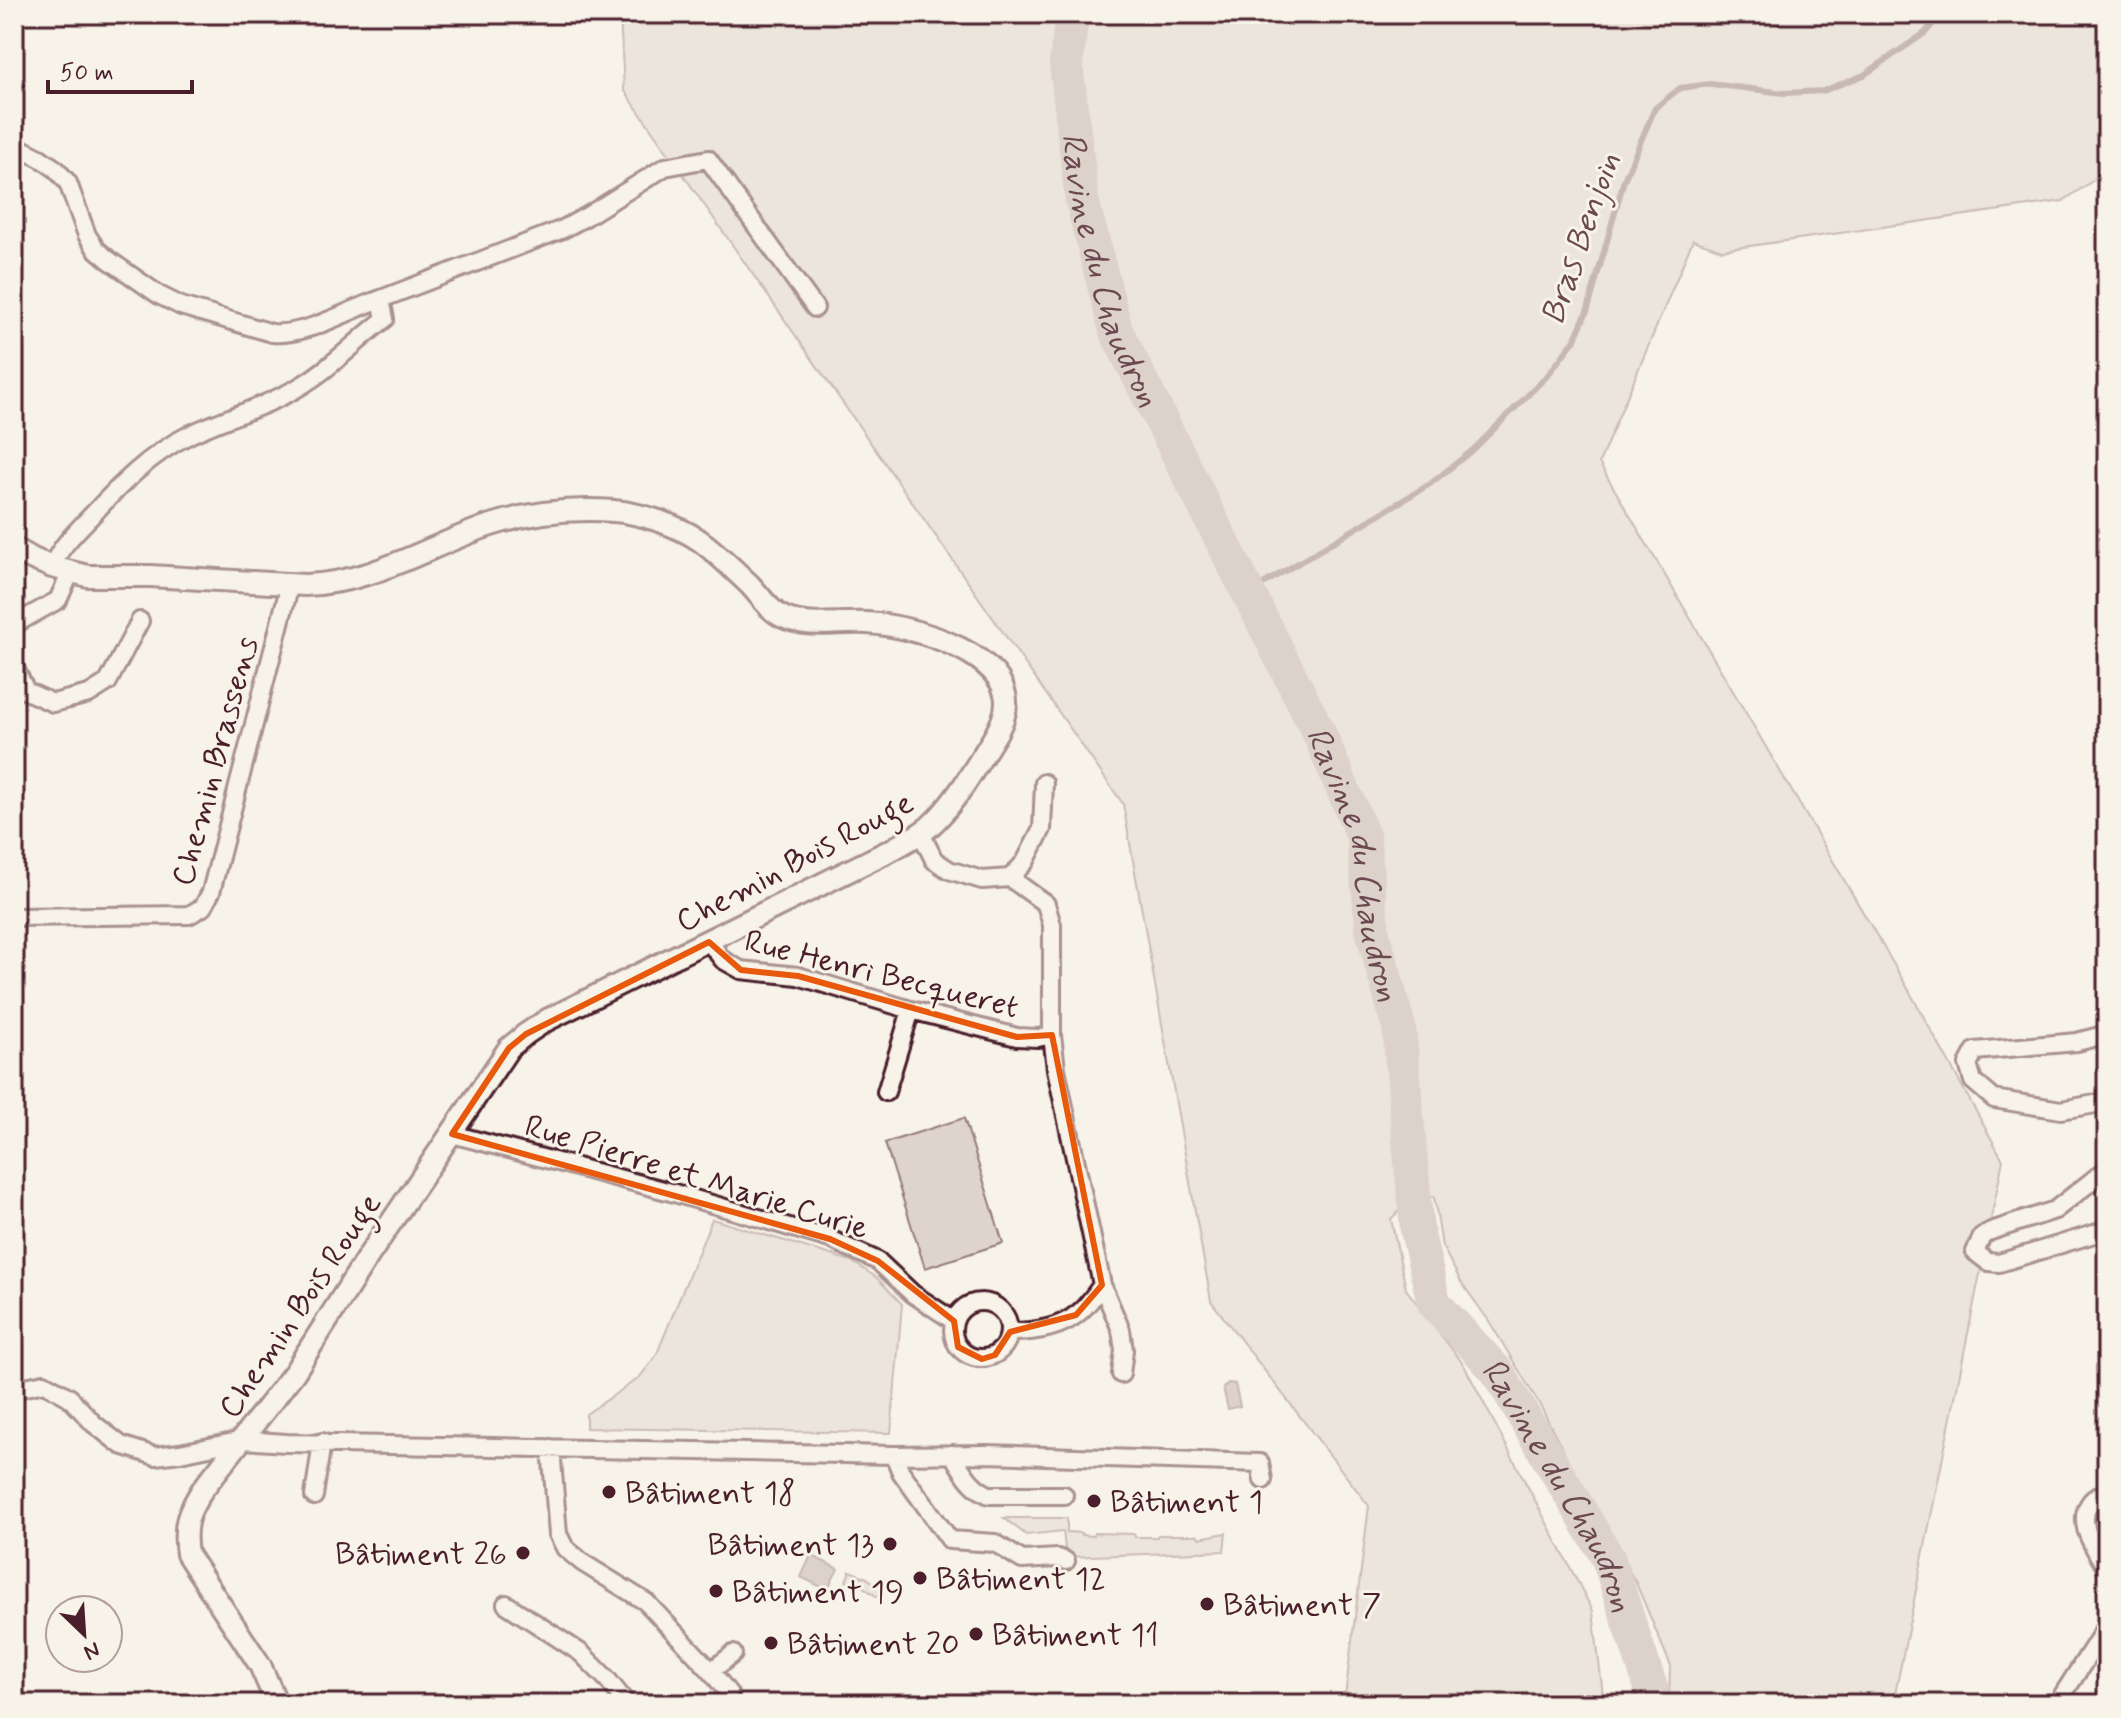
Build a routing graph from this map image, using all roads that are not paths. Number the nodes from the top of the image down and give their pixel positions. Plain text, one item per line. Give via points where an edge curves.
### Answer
1 (14, 145) edge
2 (381, 299) junction
3 (815, 308) dead end
4 (14, 548) edge
5 (62, 569) junction
6 (290, 584) junction
7 (140, 621) dead end
8 (14, 627) edge
9 (14, 666) edge
10 (1044, 783) dead end
11 (921, 833) junction
12 (1010, 878) junction
13 (14, 917) edge
14 (709, 942) junction
15 (911, 1010) junction
16 (2107, 1034) edge
17 (1052, 1035) junction
18 (886, 1092) dead end
19 (2107, 1102) edge
20 (452, 1134) junction
21 (2107, 1169) edge
22 (2107, 1230) edge
23 (1102, 1285) junction
24 (954, 1321) junction
25 (1010, 1332) junction
26 (1121, 1374) dead end
27 (14, 1393) edge
28 (243, 1440) junction
29 (322, 1442) junction
30 (551, 1448) junction
31 (952, 1454) junction
32 (894, 1455) junction
33 (1263, 1480) dead end
34 (2107, 1494) edge
35 (1064, 1495) dead end
36 (314, 1496) dead end
37 (1066, 1561) dead end
38 (2107, 1570) edge
39 (506, 1604) dead end
40 (2107, 1622) edge
41 (733, 1654) dead end
42 (711, 1671) junction
43 (729, 1694) dead end
44 (277, 1704) edge
45 (627, 1704) edge
46 (2057, 1704) edge

1 - 2 street via 56,169 68,183 96,249 181,306 286,334
2 - 3 street via 563,229 665,167 708,159
2 - 5 street via 385,319 315,377 163,449 71,536 56,557
4 - 5 street, Chemin Bois Rouge
5 - 6 street, Chemin Bois Rouge via 88,576
5 - 8 street via 58,600
6 - 11 street, Chemin Bois Rouge via 330,584 364,576 485,527 562,511 634,513 659,521 698,540 778,615 808,624 893,626 937,638 967,652 996,675 1006,695 1000,728 945,810
6 - 13 street, Chemin Brassens via 203,907 189,915
7 - 9 street via 108,682 89,694 53,703 26,691
10 - 12 street via 1042,829
11 - 12 street via 934,860 949,870 982,880
11 - 14 street, Chemin Bois Rouge
12 - 17 street via 1046,904 1052,925
14 - 15 street, Rue Henri Becqueret via 723,960 741,970 798,976
14 - 20 street, Chemin Bois Rouge via 526,1034 509,1048
15 - 17 street, Rue Henri Becqueret via 1017,1037
15 - 18 street
16 - 19 street via 2077,1042 1975,1051 1968,1064 1973,1081 1994,1099 2061,1110
17 - 23 street
20 - 24 street, Rue Pierre et Marie Curie via 830,1239 878,1261 913,1294
20 - 28 street, Chemin Bois Rouge via 294,1373
21 - 22 street via 2055,1210 1982,1236 1975,1252 1999,1263
23 - 25 street via 1061,1324
23 - 26 street via 1121,1330
24 - 25 street via 973,1302 987,1302 999,1308
24 - 25 street via 958,1347 982,1359 995,1355
27 - 28 street via 44,1383 69,1397 121,1445 155,1456
28 - 29 street
28 - 44 street, Chemin Bois Rouge via 189,1511 184,1534 187,1554 253,1654
29 - 30 street
29 - 36 street
30 - 32 street
30 - 42 street via 558,1534 565,1548 646,1602
31 - 32 street
31 - 33 street via 1260,1463
31 - 35 street via 971,1484 989,1495
32 - 37 street via 950,1540 995,1543 1022,1560
34 - 38 street via 2092,1499 2086,1511 2086,1528
39 - 45 street via 581,1653
40 - 46 street
41 - 42 street
42 - 43 street

